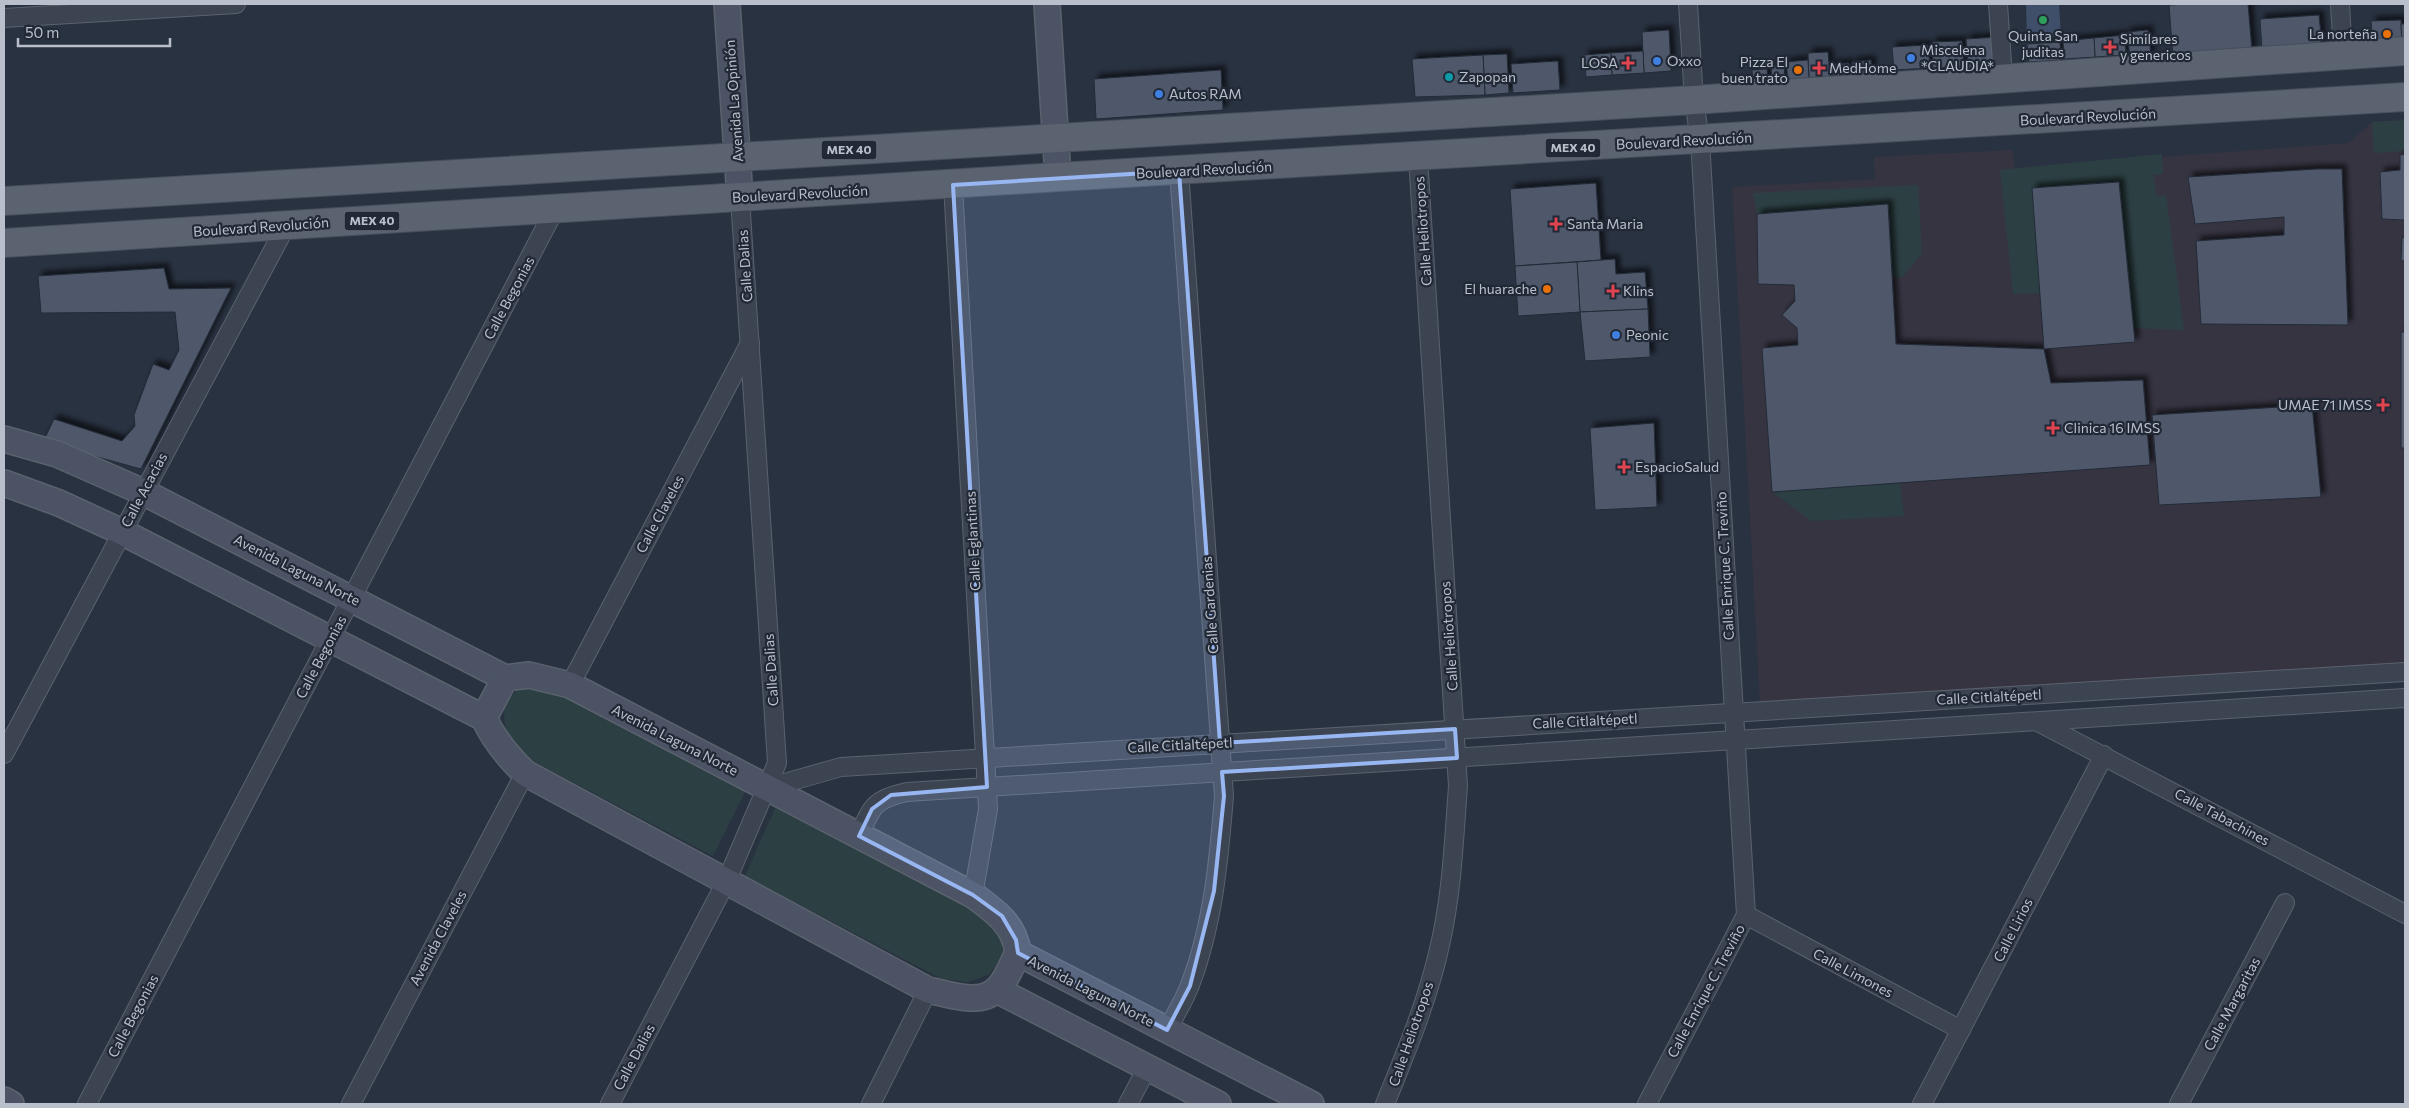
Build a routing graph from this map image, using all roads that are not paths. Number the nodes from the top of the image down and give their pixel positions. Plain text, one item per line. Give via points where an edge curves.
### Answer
1 (236, 4) edge
2 (727, 4) edge
3 (1047, 4) edge
4 (1688, 4) edge
5 (1998, 4) edge
6 (2340, 4) edge
7 (72, 9) edge
8 (4, 18) edge
9 (2405, 51) edge
10 (2343, 55) junction
11 (2003, 78) junction
12 (2405, 98) edge
13 (1694, 100) junction
14 (1055, 138) junction
15 (1700, 140) junction
16 (738, 157) junction
17 (1418, 157) junction
18 (1178, 172) junction
19 (1058, 177) junction
20 (953, 185) junction
21 (740, 198) junction
22 (4, 201) edge
23 (555, 209) junction
24 (286, 226) junction
25 (4, 243) edge
26 (750, 343) junction
27 (4, 439) edge
28 (4, 483) edge
29 (143, 492) junction
30 (122, 532) junction
31 (352, 598) junction
32 (331, 639) junction
33 (2405, 672) edge
34 (2340, 676) junction
35 (506, 678) junction
36 (570, 686) junction
37 (2405, 698) edge
38 (2386, 700) junction
39 (2405, 710) edge
40 (1734, 712) junction
41 (484, 718) junction
42 (2037, 721) junction
43 (1455, 729) junction
44 (1736, 740) junction
45 (1220, 743) junction
46 (4, 754) edge
47 (2104, 755) junction
48 (985, 757) junction
49 (1457, 758) junction
50 (1222, 772) junction
51 (525, 773) junction
52 (987, 787) junction
53 (767, 788) junction
54 (859, 836) junction
55 (727, 880) junction
56 (974, 895) junction
57 (2285, 903) dead end
58 (2405, 914) edge
59 (1746, 916) junction
60 (1018, 953) junction
61 (928, 990) junction
62 (997, 990) junction
63 (1167, 1030) junction
64 (1961, 1030) junction
65 (1147, 1068) junction
66 (4, 1100) edge
67 (11, 1104) edge
68 (87, 1104) edge
69 (351, 1104) edge
70 (610, 1104) edge
71 (871, 1104) edge
72 (1128, 1104) edge
73 (1218, 1104) edge
74 (1311, 1104) edge
75 (1385, 1104) edge
76 (1647, 1104) edge
77 (1922, 1104) edge
78 (2179, 1104) edge

1 - 7 street
2 - 16 street, Avenida La Opinión
3 - 14 street
4 - 13 street, Calle Enrique C. Treviño
5 - 11 street
6 - 10 street
7 - 8 street
9 - 10 main road, MEX 40
10 - 11 main road, MEX 40
11 - 13 main road, MEX 40
12 - 15 main road, Boulevard Revolución / MEX 40
13 - 14 main road, MEX 40
13 - 15 street, Calle Enrique C. Treviño
14 - 16 main road, MEX 40
14 - 19 street
15 - 17 main road, Boulevard Revolución / MEX 40
15 - 40 street, Calle Enrique C. Treviño
16 - 21 street, Avenida La Opinión
16 - 22 main road, MEX 40
17 - 18 main road, Boulevard Revolución / MEX 40
17 - 43 street, Calle Heliotropos
18 - 19 main road, Boulevard Revolución / MEX 40
18 - 45 street, Calle Gardenias
19 - 20 main road, Boulevard Revolución / MEX 40
20 - 21 main road, Boulevard Revolución / MEX 40
20 - 48 street, Calle Eglantinas
21 - 23 main road, Boulevard Revolución / MEX 40
21 - 26 street, Calle Dalias
23 - 24 main road, Boulevard Revolución / MEX 40
23 - 31 street, Calle Begonias
24 - 25 main road, Boulevard Revolución / MEX 40
24 - 29 street, Calle Acacias
26 - 36 street, Calle Claveles
26 - 53 street, Calle Dalias via 777,762
27 - 29 street, Avenida Laguna Norte via 57,454
28 - 30 street via 59,502
29 - 30 street, Calle Acacias
29 - 31 street, Avenida Laguna Norte
30 - 32 street
30 - 46 street, Calle Acacias
31 - 32 street, Calle Begonias
31 - 35 street, Avenida Laguna Norte
32 - 41 street
32 - 68 street, Calle Begonias
33 - 34 street, Calle Citlaltépetl
34 - 38 street
34 - 40 street, Calle Citlaltépetl
35 - 36 street, Avenida Laguna Norte via 530,675
35 - 41 street
36 - 53 street, Avenida Laguna Norte
37 - 38 street, Calle Citlaltépetl
38 - 39 street
38 - 42 street, Calle Citlaltépetl
40 - 43 street, Calle Citlaltépetl
40 - 44 street, Calle Enrique C. Treviño
41 - 51 street via 507,756
42 - 44 street, Calle Citlaltépetl
42 - 47 street, Calle Tabachines
43 - 45 street, Calle Citlaltépetl
43 - 49 street, Calle Heliotropos
44 - 49 street, Calle Citlaltépetl
44 - 59 street, Calle Enrique C. Treviño
45 - 48 street, Calle Citlaltépetl
45 - 50 street, Calle Gardenias
47 - 58 street, Calle Tabachines
47 - 64 street, Calle Lirios
48 - 52 street, Calle Eglantinas
48 - 53 street, Calle Citlaltépetl via 841,766
49 - 50 street, Calle Citlaltépetl
49 - 75 street, Calle Heliotropos via 1458,786 1450,884 1440,945 1418,1022
50 - 52 street, Calle Citlaltépetl
50 - 63 street, Calle Gardenias via 1224,796 1214,891 1190,986
51 - 55 street
51 - 69 street, Avenida Claveles
52 - 54 street, Calle Citlaltépetl via 891,795 872,809
52 - 56 street, Calle Eglantinas via 988,809
53 - 54 street, Avenida Laguna Norte
53 - 55 street, Calle Dalias
54 - 56 street, Avenida Laguna Norte
55 - 61 street
55 - 70 street, Calle Dalias
56 - 60 street, Avenida Laguna Norte via 1002,916 1016,940
57 - 78 street, Calle Margaritas
59 - 64 street, Calle Limones
59 - 76 street, Calle Enrique C. Treviño
60 - 62 street
60 - 63 street, Avenida Laguna Norte
61 - 62 street via 968,997 986,997
61 - 71 street
62 - 65 street
63 - 74 street, Avenida Laguna Norte
64 - 77 street, Calle Lirios
65 - 72 street
65 - 73 street
66 - 67 street

